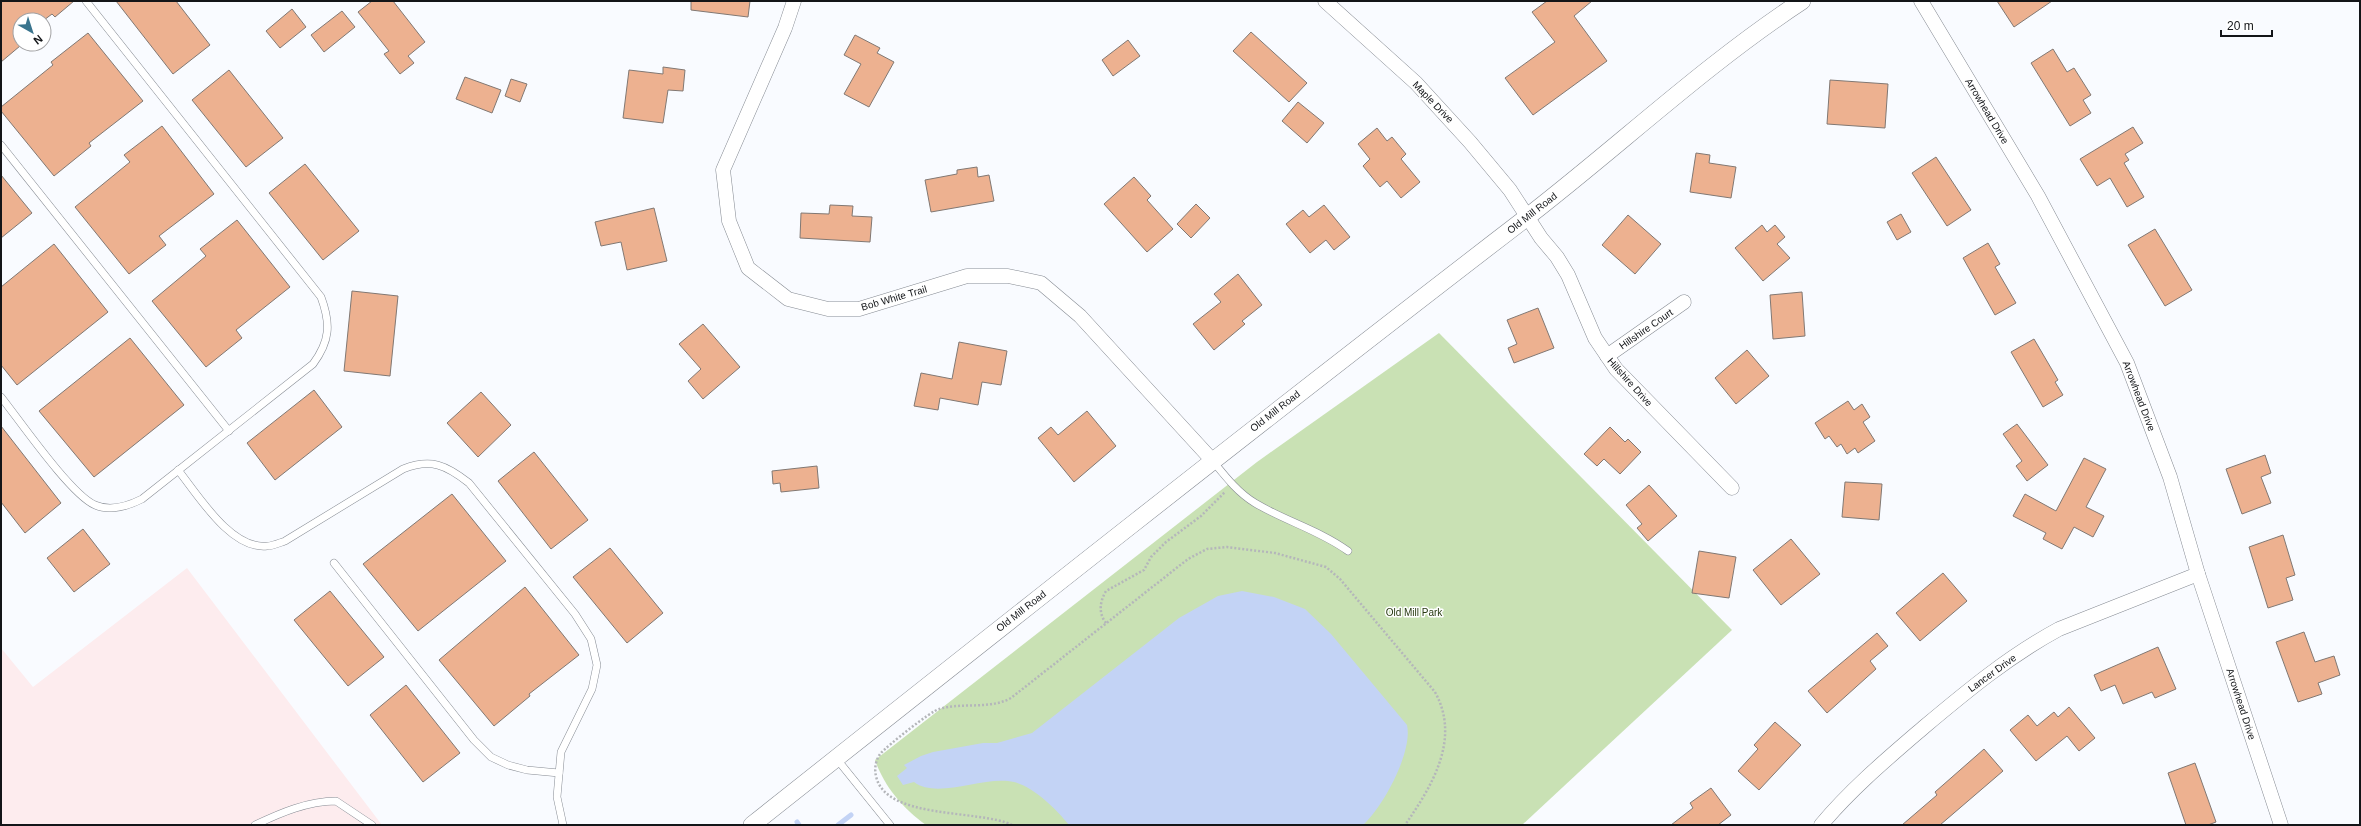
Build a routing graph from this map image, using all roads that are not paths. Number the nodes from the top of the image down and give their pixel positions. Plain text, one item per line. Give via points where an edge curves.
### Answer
1 (86, 1) edge
2 (794, 1) edge
3 (1325, 1) edge
4 (1802, 1) edge
5 (1921, 1) edge
6 (1, 145) edge
7 (1527, 217) junction
8 (1684, 302) dead end
9 (1607, 356) junction
10 (1, 397) edge
11 (229, 431) junction
12 (1212, 460) junction
13 (178, 470) junction
14 (1732, 488) dead end
15 (1348, 551) dead end
16 (334, 563) dead end
17 (2198, 574) junction
18 (836, 758) junction
19 (559, 774) junction
20 (255, 825) edge
21 (372, 825) edge
22 (562, 825) edge
23 (752, 825) edge
24 (890, 825) edge
25 (1821, 825) edge
26 (2281, 825) edge

1 - 11 lane via 321,297 328,317 324,349 313,364
2 - 12 street, Bob White Trail via 785,28 723,170 729,221 748,268 788,299 828,309 859,309 967,276 1008,276 1041,283 1084,321
3 - 7 street, Maple Drive via 1440,108 1510,190
4 - 7 street, Old Mill Road via 1732,51
5 - 17 street, Arrowhead Drive via 2038,196 2127,363 2170,477
6 - 11 lane
7 - 9 street, Hillshire Drive via 1568,275 1595,338
7 - 12 street, Old Mill Road
8 - 9 street, Hillshire Court
9 - 14 street, Hillshire Drive via 1616,369
10 - 13 lane via 77,493 95,505 111,508 127,506 142,499
11 - 13 lane
12 - 15 lane via 1234,487 1256,503 1330,538
12 - 18 street, Old Mill Road
13 - 19 lane via 223,526 236,538 266,547 285,541 403,469 419,462 452,469 464,478 575,614 591,639 597,665 592,690 561,752
16 - 19 lane via 474,740 491,757 527,770
17 - 25 street, Lancer Drive via 2059,629 2039,640 1985,676 1888,758 1845,796
17 - 26 street, Arrowhead Drive
18 - 23 street, Old Mill Road
18 - 24 lane
19 - 22 lane via 557,797
20 - 21 lane via 308,804 336,801

